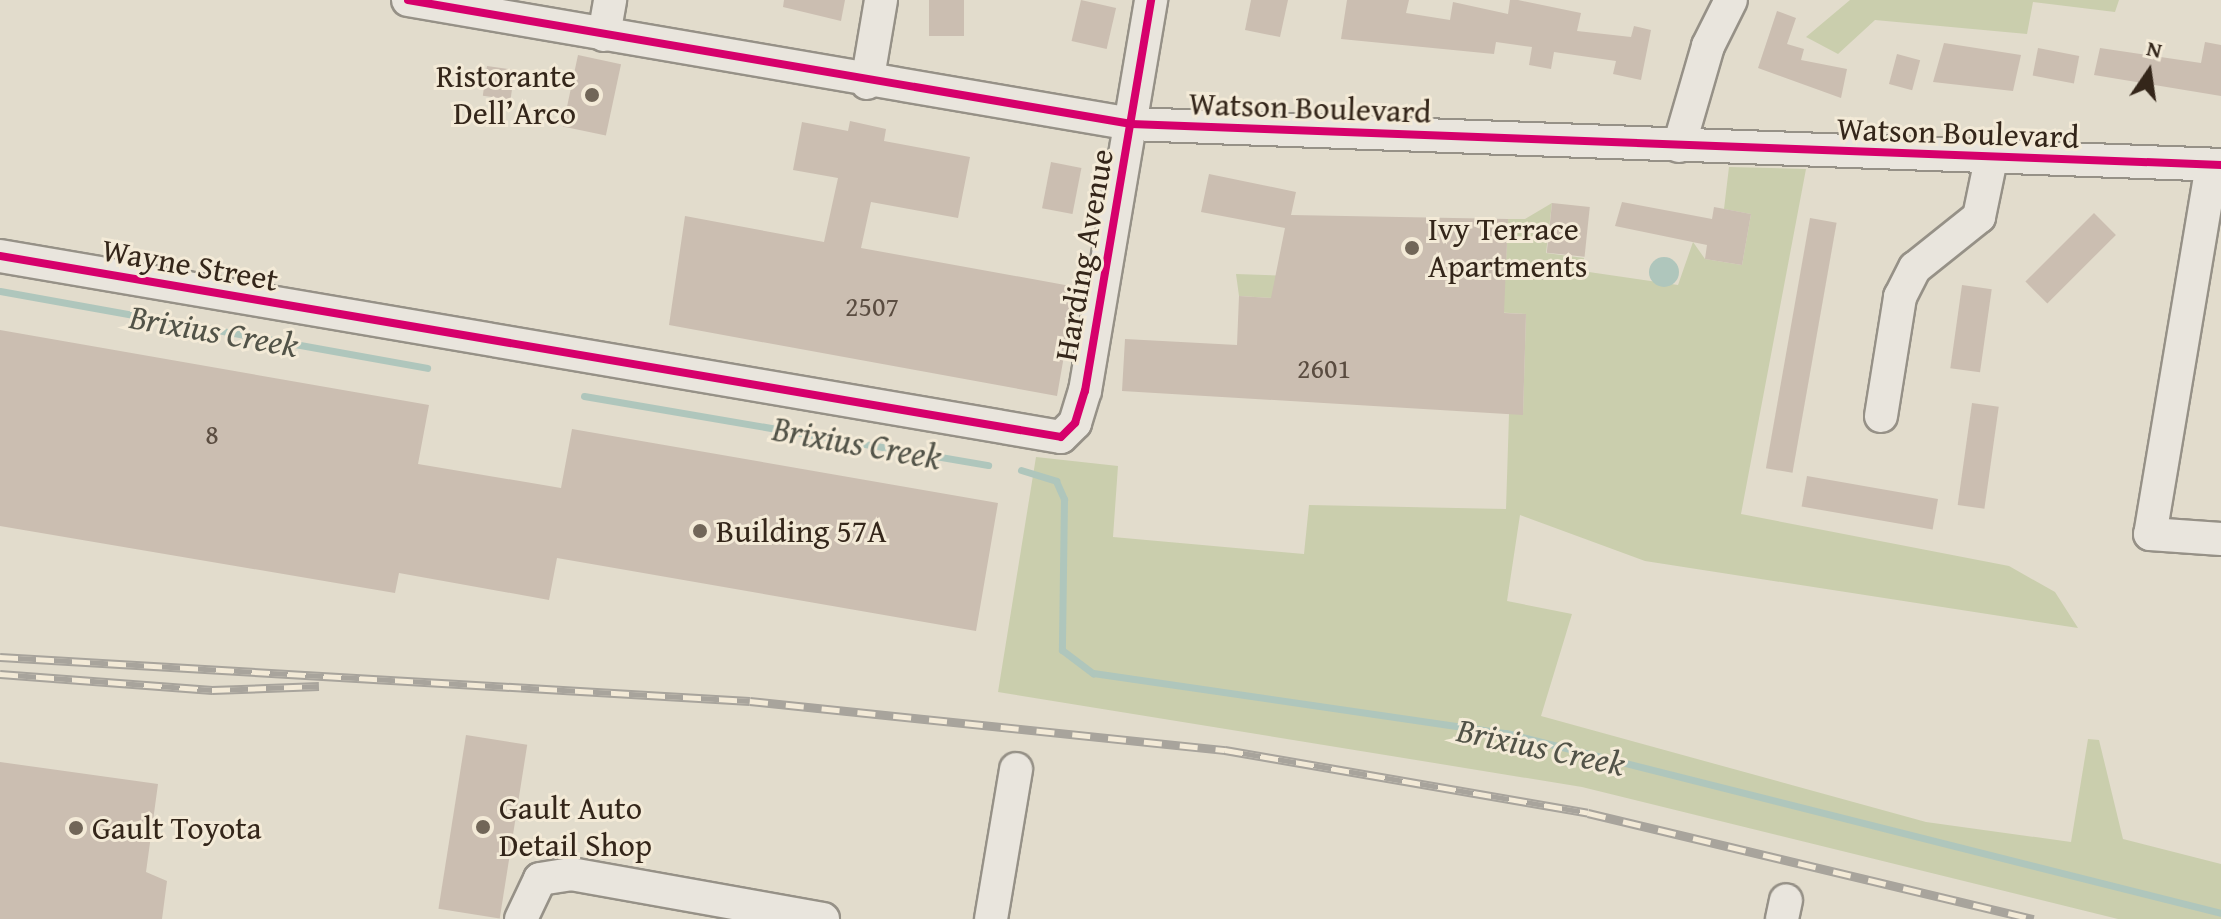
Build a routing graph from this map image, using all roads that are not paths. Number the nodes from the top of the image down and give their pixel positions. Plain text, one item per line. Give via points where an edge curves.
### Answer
1 (408, 0) edge
2 (610, 0) edge
3 (881, 0) edge
4 (1151, 0) edge
5 (1731, 0) edge
6 (604, 35) junction
7 (867, 83) junction
8 (1131, 124) junction
9 (1679, 146) junction
10 (1991, 159) junction
11 (2216, 165) edge
12 (0, 256) edge
13 (1881, 416) dead end
14 (1075, 423) joint
15 (2221, 539) edge
16 (1016, 769) dead end
17 (521, 919) edge
18 (823, 919) edge
19 (991, 919) edge

1 - 6 street, Watson Boulevard
2 - 6 street
3 - 7 street
4 - 8 street, Harding Avenue
5 - 9 street via 1708,46
6 - 7 street, Watson Boulevard
7 - 8 street, Watson Boulevard
8 - 9 street, Watson Boulevard
8 - 14 street, Harding Avenue
9 - 10 street, Watson Boulevard
10 - 11 street, Watson Boulevard
10 - 13 street via 1979,217 1915,268 1900,297
11 - 15 street via 2150,534
12 - 14 street, Wayne Street via 1039,439 1061,437
16 - 19 street
17 - 18 street via 540,879 571,874

